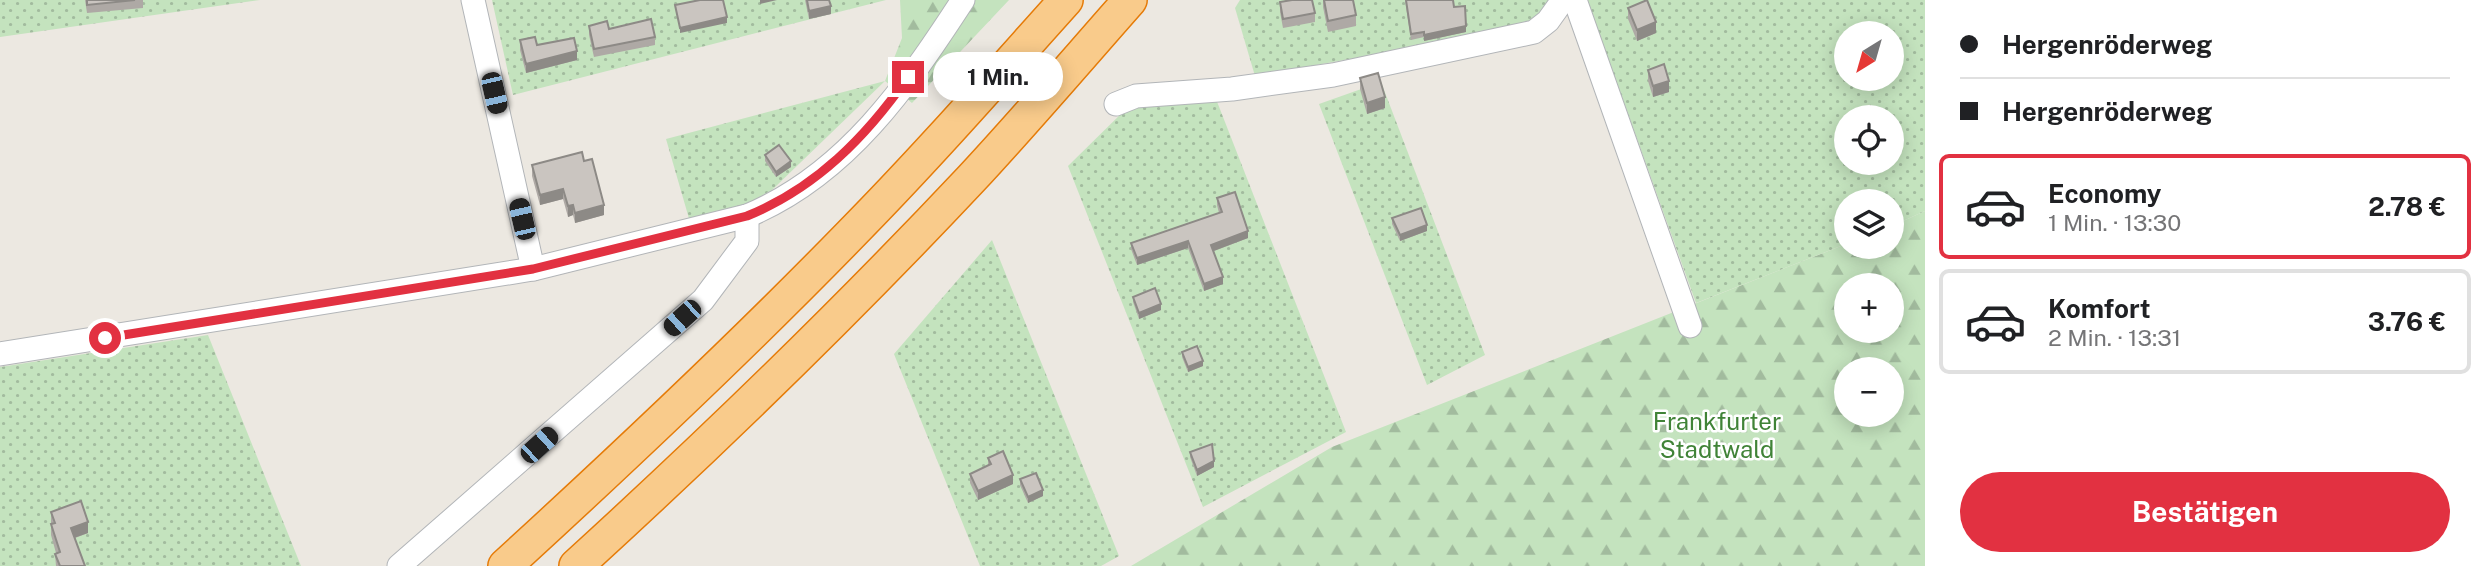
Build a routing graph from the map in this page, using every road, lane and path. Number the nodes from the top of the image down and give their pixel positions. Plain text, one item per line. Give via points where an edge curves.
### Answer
1 (472, 0) edge
2 (963, 0) edge
3 (1066, 0) edge
4 (1130, 0) edge
5 (1563, 0) edge
6 (1575, 0) edge
7 (1116, 104) dead end
8 (747, 216) junction
9 (533, 269) junction
10 (1690, 326) dead end
11 (0, 354) edge
12 (399, 566) edge
13 (505, 566) edge
14 (576, 566) edge

1 - 9 street
2 - 8 street via 871,127 810,181
3 - 13 highway via 927,155 795,291 638,445
4 - 14 highway via 900,253 669,482
5 - 7 street via 1534,32 1333,75 1136,96
6 - 10 street
8 - 9 street
8 - 12 street via 747,241 703,300
9 - 11 street

